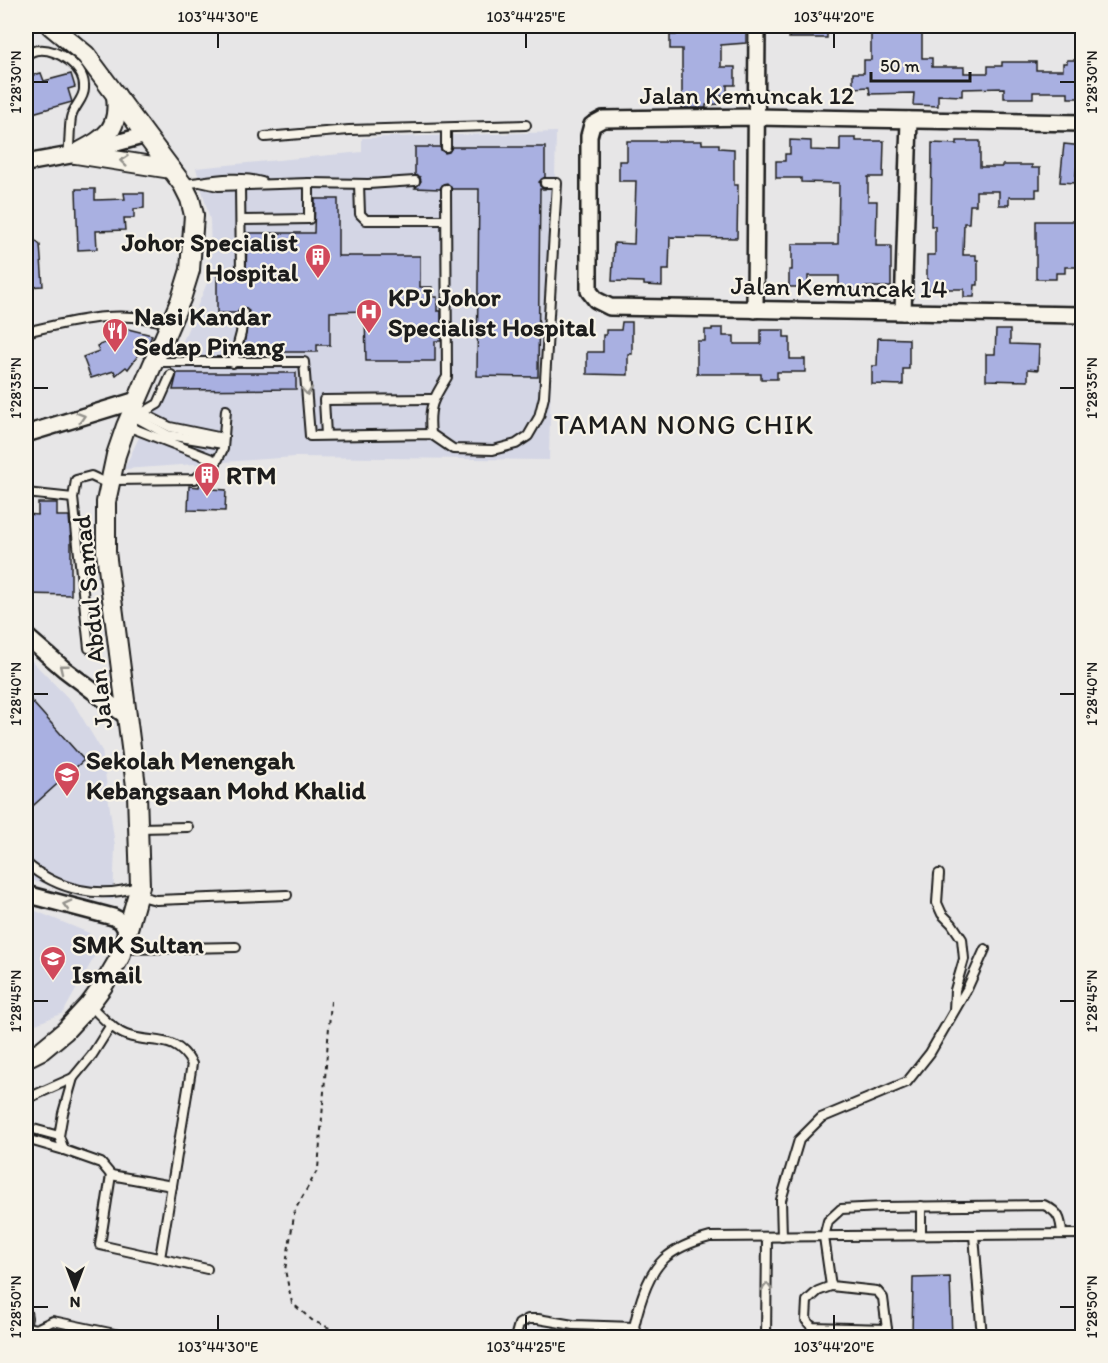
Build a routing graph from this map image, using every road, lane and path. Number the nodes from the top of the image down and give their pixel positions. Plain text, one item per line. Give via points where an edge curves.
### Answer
1 (51, 26) edge
2 (757, 26) edge
3 (26, 55) edge
4 (116, 95) junction
5 (756, 117) junction
6 (909, 120) junction
7 (1083, 123) edge
8 (526, 125) dead end
9 (446, 128) junction
10 (146, 135) junction
11 (265, 137) dead end
12 (446, 147) dead end
13 (72, 155) junction
14 (26, 163) edge
15 (171, 170) junction
16 (415, 181) dead end
17 (192, 183) junction
18 (267, 183) junction
19 (309, 183) junction
20 (545, 183) dead end
21 (359, 184) junction
22 (240, 186) junction
23 (446, 189) dead end
24 (241, 220) junction
25 (446, 220) junction
26 (241, 274) dead end
27 (596, 300) joint
28 (755, 310) junction
29 (903, 312) junction
30 (243, 313) dead end
31 (1083, 315) edge
32 (170, 324) junction
33 (26, 332) edge
34 (154, 362) junction
35 (233, 363) junction
36 (171, 375) dead end
37 (432, 399) junction
38 (226, 410) dead end
39 (134, 413) junction
40 (26, 434) edge
41 (431, 434) junction
42 (326, 435) junction
43 (223, 441) junction
44 (218, 461) junction
45 (110, 483) junction
46 (26, 493) edge
47 (73, 498) junction
48 (26, 636) edge
49 (89, 648) dead end
50 (126, 716) junction
51 (188, 827) dead end
52 (139, 828) junction
53 (26, 863) edge
54 (939, 874) dead end
55 (138, 891) junction
56 (26, 894) edge
57 (286, 895) dead end
58 (125, 941) junction
59 (236, 946) dead end
60 (985, 949) dead end
61 (331, 1001) dead end
62 (89, 1005) junction
63 (954, 1011) junction
64 (111, 1025) junction
65 (26, 1058) edge
66 (73, 1078) junction
67 (26, 1099) edge
68 (26, 1127) edge
69 (59, 1136) junction
70 (26, 1139) edge
71 (64, 1150) junction
72 (111, 1175) junction
73 (172, 1186) junction
74 (921, 1206) junction
75 (1062, 1234) junction
76 (1083, 1234) edge
77 (921, 1235) junction
78 (974, 1235) junction
79 (767, 1237) junction
80 (782, 1237) junction
81 (824, 1237) junction
82 (160, 1258) junction
83 (207, 1269) dead end
84 (831, 1286) junction
85 (26, 1312) edge
86 (26, 1322) edge
87 (26, 1327) edge
88 (634, 1327) junction
89 (812, 1327) junction
90 (36, 1329) junction
91 (887, 1334) edge
92 (43, 1338) edge
93 (134, 1338) edge
94 (353, 1338) edge
95 (515, 1338) edge
96 (639, 1338) edge
97 (766, 1338) edge
98 (813, 1338) edge
99 (982, 1338) edge

1 - 4 street, Jalan Abdul Samad via 86,55
2 - 5 street
3 - 13 lane via 38,50 51,51 69,60 80,72 85,86 71,118
4 - 10 street, Jalan Abdul Samad
4 - 13 street via 116,122 97,142
5 - 6 street, Jalan Kemuncak 12
5 - 27 street, Jalan Kemuncak 12 via 603,119 592,125 589,291
5 - 28 street
6 - 7 street, Jalan Kemuncak 12
6 - 29 street
8 - 9 lane
9 - 11 lane
9 - 12 lane
10 - 13 street
10 - 15 street, Jalan Abdul Samad
13 - 14 street
15 -> 13 street
15 - 17 street, Jalan Abdul Samad
16 - 21 lane
17 - 18 lane via 217,179
17 - 22 lane
17 - 32 street, Jalan Abdul Samad via 190,270
18 - 19 lane
18 - 22 lane
19 - 21 lane
19 - 24 lane via 309,219
20 - 41 lane via 557,183 539,417 528,436 493,450 457,450
21 - 25 lane via 360,214 366,220
22 - 24 lane
23 - 25 lane
24 - 26 lane
25 - 37 lane via 447,377
27 - 28 street, Jalan Kemuncak 14 via 610,308
28 - 29 street, Jalan Kemuncak 14
29 - 31 street, Jalan Kemuncak 14
30 - 35 lane
32 - 33 lane via 132,316 95,317
32 - 34 street, Jalan Abdul Samad
34 - 35 lane
34 - 39 street, Jalan Abdul Samad
35 -> 42 lane via 304,362 310,436
36 - 39 lane via 158,404
37 - 41 lane
37 - 42 lane via 324,400
38 - 43 lane
40 -> 39 street
39 - 43 lane via 168,435
39 - 44 lane
39 - 45 street, Jalan Abdul Samad via 116,455
41 - 42 lane
43 - 44 lane
44 - 45 lane via 195,479
45 - 47 lane via 91,476 76,480
45 - 50 street, Jalan Abdul Samad via 106,552
46 - 47 lane
47 - 49 lane
50 -> 48 street
50 - 52 street, Jalan Abdul Samad
51 - 52 lane
52 - 55 street, Jalan Abdul Samad
53 - 55 lane via 57,883 79,891
54 - 63 lane via 938,903 962,939 964,959
55 - 57 lane via 156,900
55 - 58 street, Jalan Abdul Samad
58 -> 56 street via 121,921 113,917
58 - 59 lane
58 - 62 street, Jalan Abdul Samad via 120,957
60 - 63 lane
61 - 94 path via 318,1169 295,1210 285,1270 292,1303 313,1321
62 - 64 lane
62 - 65 street, Jalan Abdul Samad via 57,1038
63 - 80 lane via 930,1053 907,1082 821,1118 799,1140 781,1200
64 - 66 lane
64 - 73 lane via 125,1035 167,1041 186,1053 192,1064
66 - 67 lane
66 - 69 lane
68 - 69 lane
69 - 71 lane
70 - 71 lane
71 - 72 lane via 100,1163
72 - 73 lane
72 - 82 lane via 100,1245
73 - 82 lane
74 - 75 lane via 1044,1205 1056,1211 1062,1220
74 - 77 lane
74 - 81 lane via 841,1209 828,1221
75 - 76 lane
75 - 78 lane
77 - 78 lane
77 - 81 lane
78 - 99 lane
79 - 80 lane
79 - 88 lane via 710,1237 694,1241 664,1259 639,1305
97 -> 79 lane
80 - 81 lane
81 - 84 lane
82 - 83 lane
84 - 89 lane via 807,1301 806,1320
84 - 91 lane via 877,1291 883,1298
85 - 86 lane
87 - 90 lane
88 - 95 lane via 528,1319 519,1324
88 - 96 lane
89 - 91 lane
89 - 98 lane
90 - 92 lane
90 - 93 lane via 53,1321

